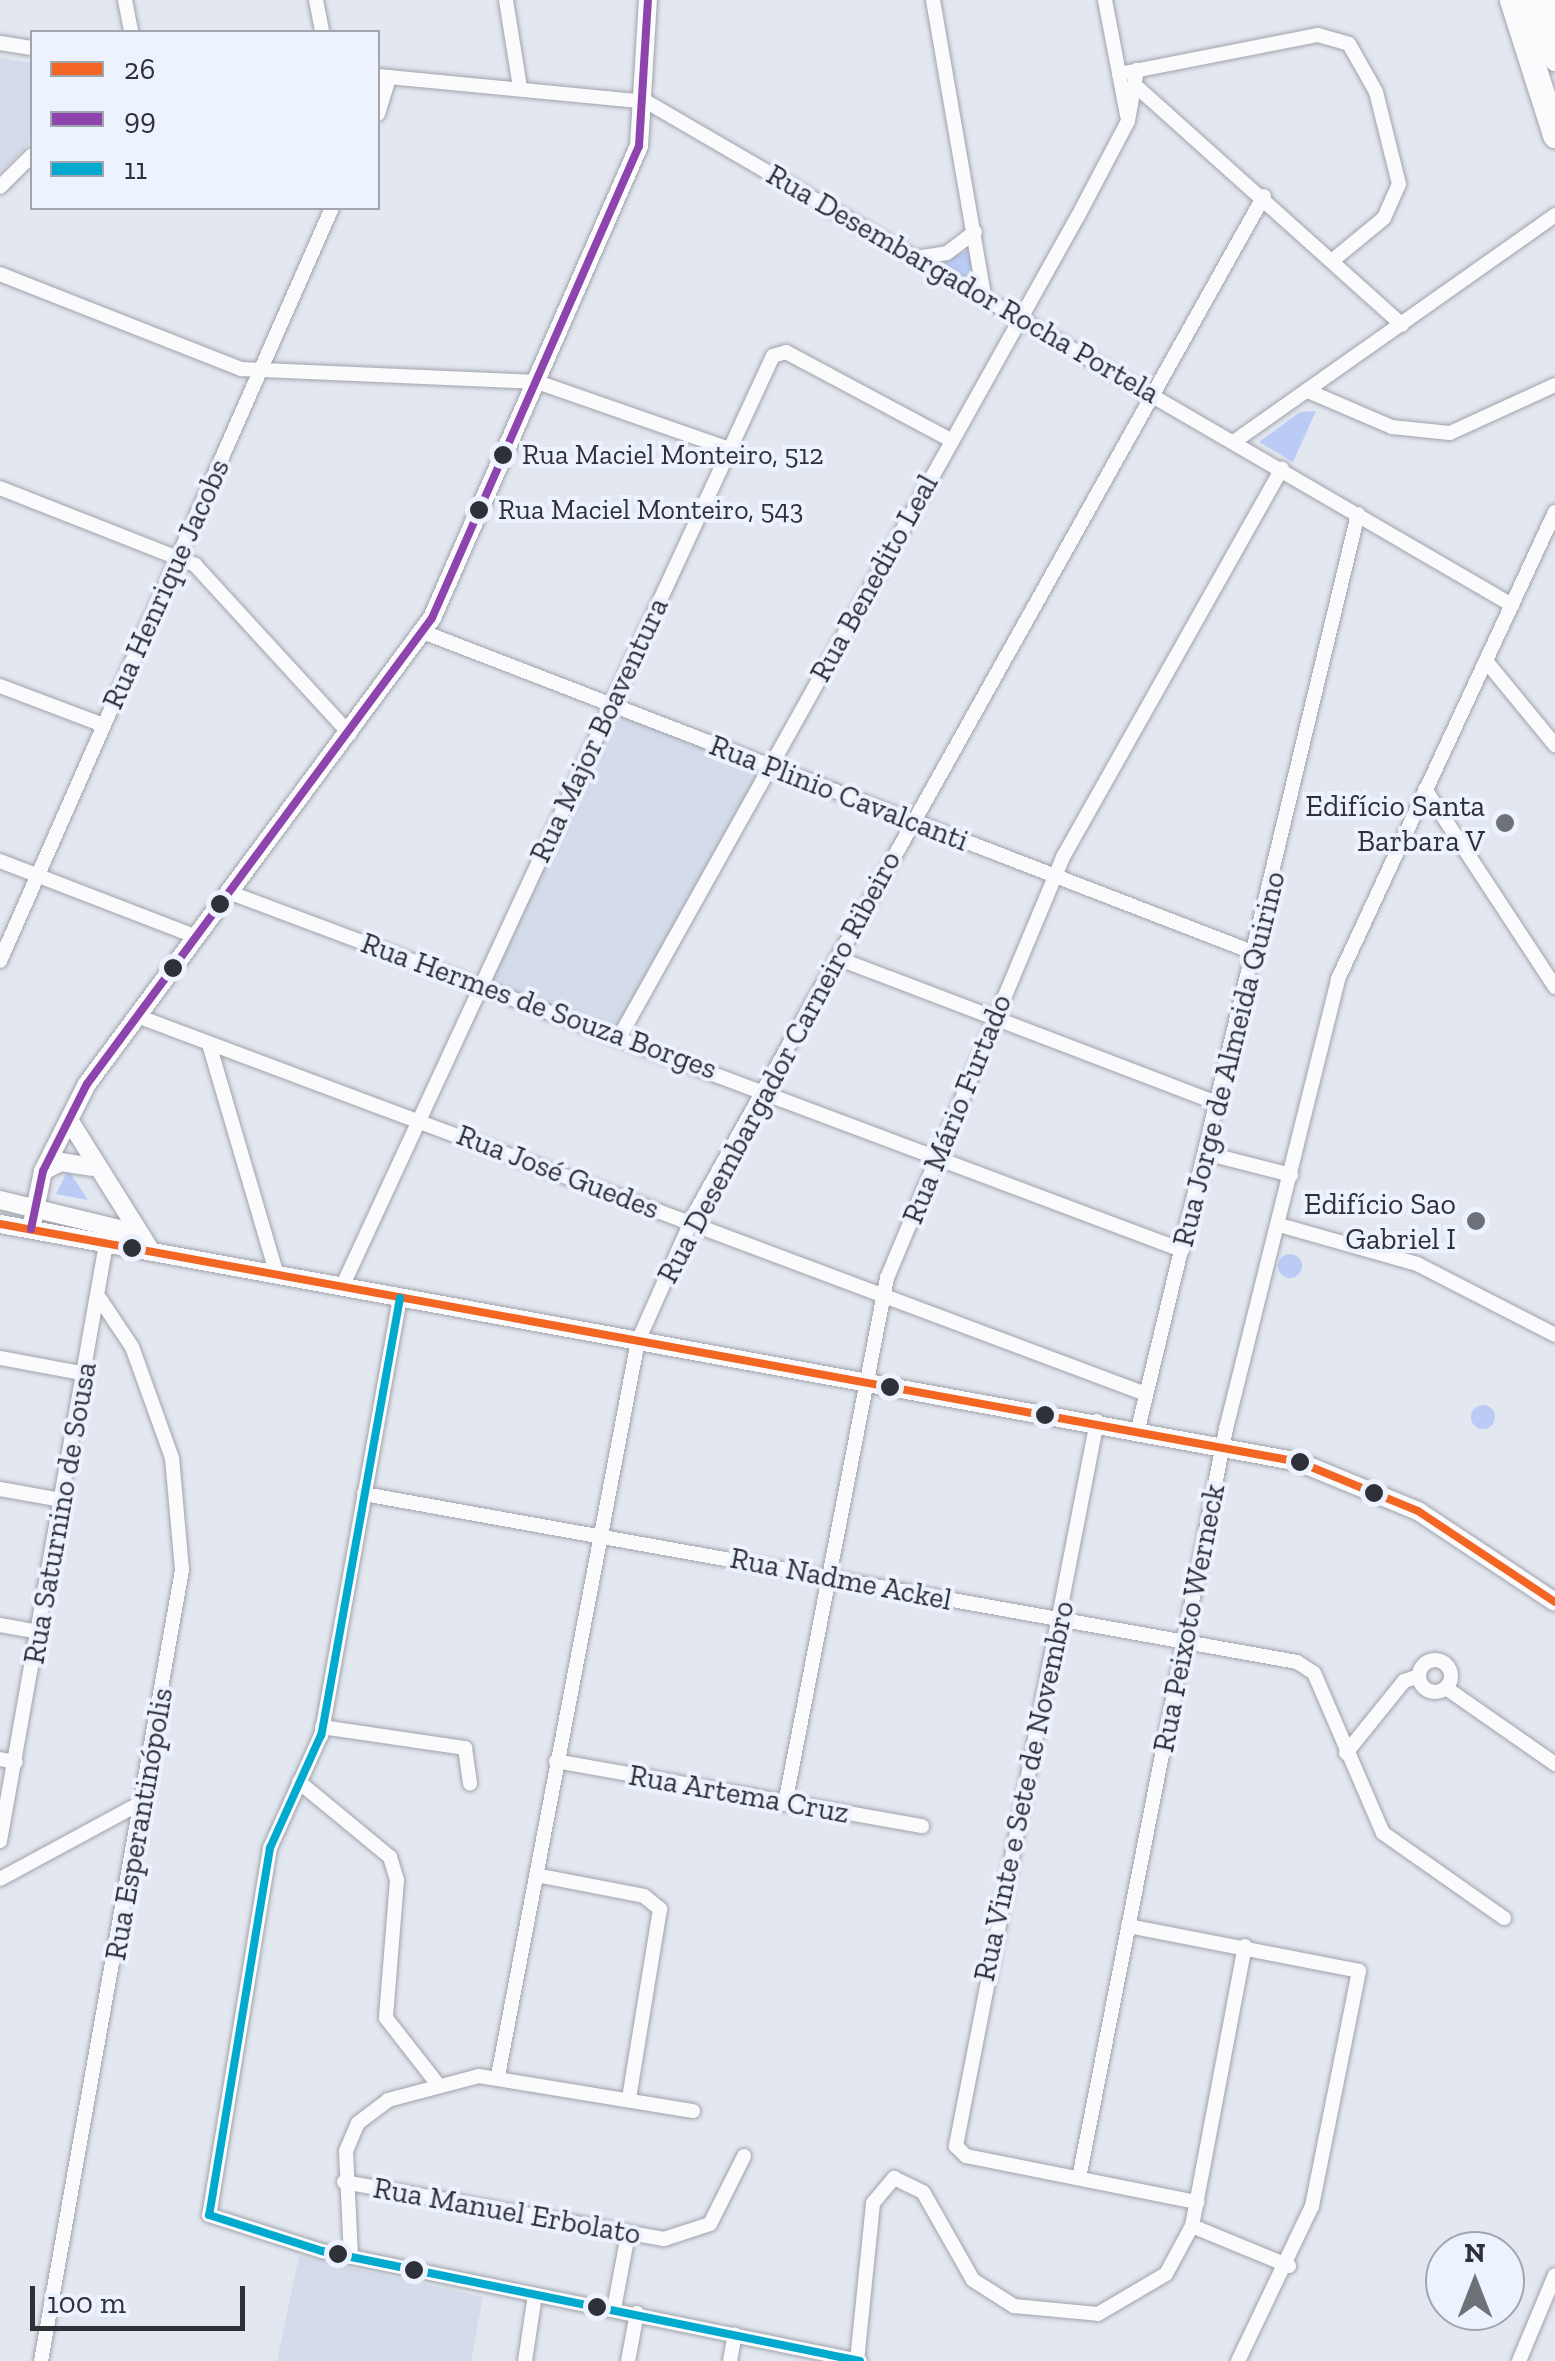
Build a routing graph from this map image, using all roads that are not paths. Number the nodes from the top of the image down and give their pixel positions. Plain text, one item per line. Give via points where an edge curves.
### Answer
1 (125, 0) edge
2 (316, 0) edge
3 (506, 0) edge
4 (648, 0) edge
5 (933, 0) edge
6 (1105, 0) edge
7 (1512, 0) edge
8 (1528, 0) edge
9 (1545, 0) edge
10 (1555, 27) edge
11 (130, 30) edge
12 (322, 30) edge
13 (0, 43) edge
14 (30, 48) edge
15 (1555, 61) edge
16 (1137, 70) junction
17 (1118, 74) junction
18 (383, 76) edge
19 (520, 87) junction
20 (1137, 87) junction
21 (646, 102) junction
22 (1128, 120) junction
23 (1555, 135) edge
24 (30, 157) edge
25 (0, 187) edge
26 (1264, 196) junction
27 (331, 210) edge
28 (1555, 215) edge
29 (976, 232) junction
30 (916, 258) junction
31 (1332, 260) junction
32 (0, 274) edge
33 (985, 300) junction
34 (1020, 320) junction
35 (1402, 324) junction
36 (260, 372) junction
37 (537, 382) junction
38 (1555, 385) edge
39 (1308, 391) junction
40 (1152, 393) junction
41 (951, 440) junction
42 (1235, 441) junction
43 (729, 449) junction
44 (1282, 468) junction
45 (0, 488) edge
46 (1555, 512) edge
47 (1358, 514) junction
48 (178, 557) junction
49 (1512, 605) junction
50 (423, 632) junction
51 (1486, 661) junction
52 (0, 686) edge
53 (609, 706) junction
54 (103, 726) junction
55 (350, 734) junction
56 (1555, 745) edge
57 (769, 767) junction
58 (1424, 789) junction
59 (912, 822) junction
60 (0, 861) edge
61 (38, 875) junction
62 (1055, 876) junction
63 (231, 893) junction
64 (197, 937) junction
65 (1255, 952) junction
66 (837, 958) junction
67 (0, 961) edge
68 (482, 984) junction
69 (1555, 988) edge
70 (137, 1016) junction
71 (994, 1018) junction
72 (620, 1036) junction
73 (209, 1044) junction
74 (763, 1090) junction
75 (1217, 1104) junction
76 (69, 1120) junction
77 (420, 1120) junction
78 (1205, 1153) junction
79 (937, 1156) junction
80 (43, 1171) junction
81 (96, 1172) junction
82 (1291, 1175) junction
83 (0, 1200) edge
84 (34, 1207) junction
85 (107, 1222) junction
86 (690, 1222) junction
87 (0, 1224) edge
88 (1279, 1225) junction
89 (31, 1229) junction
90 (144, 1241) junction
91 (106, 1244) junction
92 (1182, 1250) junction
93 (277, 1275) junction
94 (342, 1287) junction
95 (882, 1296) junction
96 (400, 1298) junction
97 (100, 1300) junction
98 (1555, 1335) edge
99 (638, 1341) junction
100 (0, 1358) edge
101 (86, 1374) junction
102 (864, 1382) junction
103 (1146, 1394) junction
104 (1097, 1422) junction
105 (1138, 1428) junction
106 (1222, 1446) junction
107 (0, 1489) edge
108 (364, 1494) junction
109 (62, 1500) junction
110 (597, 1534) junction
111 (827, 1576) junction
112 (1555, 1602) edge
113 (1060, 1620) junction
114 (0, 1625) edge
115 (38, 1632) junction
116 (1185, 1641) junction
117 (1419, 1676) junction
118 (1446, 1688) junction
119 (322, 1727) junction
120 (1346, 1754) junction
121 (8, 1760) edge
122 (556, 1761) junction
123 (1555, 1764) edge
124 (299, 1782) junction
125 (470, 1784) dead end
126 (144, 1801) junction
127 (785, 1804) junction
128 (922, 1826) dead end
129 (0, 1841) edge
130 (536, 1875) junction
131 (0, 1879) edge
132 (1504, 1918) dead end
133 (1128, 1926) junction
134 (1245, 1946) junction
135 (498, 2076) junction
136 (436, 2082) junction
137 (629, 2098) junction
138 (694, 2110) dead end
139 (744, 2156) dead end
140 (1079, 2178) junction
141 (344, 2182) junction
142 (1197, 2202) junction
143 (1192, 2226) junction
144 (628, 2234) junction
145 (352, 2257) junction
146 (1288, 2266) junction
147 (1555, 2275) edge
148 (536, 2295) junction
149 (614, 2310) junction
150 (636, 2313) junction
151 (735, 2334) junction
152 (39, 2358) edge
153 (858, 2359) edge
154 (525, 2361) edge
155 (628, 2361) edge
156 (730, 2361) edge
157 (1238, 2361) edge
158 (1519, 2361) edge

1 - 11 street
2 - 12 street
3 - 19 street
4 - 21 street
5 - 29 street
6 - 17 street
7 - 23 highway
8 - 15 main road
9 - 10 main road
13 - 14 street
16 - 17 street
16 - 20 street, Rua Benedito Leal
16 - 31 street via 1318,34 1349,44 1395,146 1399,184 1384,218
17 - 22 street
18 - 19 street, Rua Desembargador Rocha Portela
19 - 21 street, Rua Desembargador Rocha Portela
20 - 22 street, Rua Benedito Leal
20 - 26 street
21 - 30 street, Rua Desembargador Rocha Portela
21 - 37 street via 639,146
22 - 34 street, Rua Benedito Leal
24 - 25 street
26 - 31 street
26 - 40 street, Rua Desembargador Carneiro Ribeiro
27 - 36 street, Rua Henrique Jacobs
28 - 35 street
29 - 30 street via 947,253
29 - 33 street
30 - 33 street, Rua Desembargador Rocha Portela
31 - 35 street
32 - 36 street
33 - 34 street, Rua Desembargador Rocha Portela
34 - 40 street, Rua Desembargador Rocha Portela
34 - 41 street, Rua Benedito Leal
35 - 39 street
36 - 37 street
36 - 48 street, Rua Henrique Jacobs
37 - 43 street
37 - 50 street
38 - 39 street via 1450,433 1380,423
39 - 42 street
40 - 42 street, Rua Desembargador Rocha Portela
40 - 59 street, Rua Desembargador Carneiro Ribeiro
41 - 43 street, Rua Major Boaventura via 780,352
41 - 57 street, Rua Benedito Leal
42 - 44 street, Rua Desembargador Rocha Portela
43 - 53 street, Rua Major Boaventura
44 - 47 street, Rua Desembargador Rocha Portela
44 - 62 street, Rua Mário Furtado
45 - 48 street
46 - 49 street, Rua Peixoto Werneck
47 - 49 street, Rua Desembargador Rocha Portela
47 - 65 street, Rua Jorge de Almeida Quirino
48 - 54 street, Rua Henrique Jacobs
48 - 55 street
49 - 51 street, Rua Peixoto Werneck
50 - 53 street, Rua Plinio Cavalcanti
50 - 55 street
51 - 56 street
51 - 58 street, Rua Peixoto Werneck
52 - 54 street
53 - 57 street, Rua Plinio Cavalcanti
53 - 68 street, Rua Major Boaventura
54 - 61 street, Rua Henrique Jacobs
55 - 63 street
57 - 59 street, Rua Plinio Cavalcanti
57 - 72 street, Rua Benedito Leal
58 - 69 street
58 - 82 street, Rua Peixoto Werneck via 1338,978
59 - 62 street, Rua Plinio Cavalcanti
59 - 66 street, Rua Desembargador Carneiro Ribeiro
60 - 61 street
61 - 64 street
61 - 67 street, Rua Henrique Jacobs
62 - 65 street, Rua Plinio Cavalcanti
62 - 71 street, Rua Mário Furtado
63 - 64 street
63 - 68 street, Rua Hermes de Souza Borges
64 - 70 street
65 - 75 street, Rua Jorge de Almeida Quirino
66 - 71 street
66 - 74 street, Rua Desembargador Carneiro Ribeiro
68 - 72 street, Rua Hermes de Souza Borges
68 - 77 street, Rua Major Boaventura
70 - 73 street, Rua José Guedes
70 - 76 street
71 - 75 street
71 - 79 street, Rua Mário Furtado
72 - 74 street, Rua Hermes de Souza Borges
73 - 77 street, Rua José Guedes
73 - 93 street
74 - 79 street, Rua Hermes de Souza Borges
74 - 86 street, Rua Desembargador Carneiro Ribeiro
75 - 78 street, Rua Jorge de Almeida Quirino
76 - 80 street
76 - 81 street
77 - 86 street, Rua José Guedes
77 - 94 street, Rua Major Boaventura
78 - 82 street
78 - 92 street, Rua Jorge de Almeida Quirino
79 - 92 street, Rua Hermes de Souza Borges
79 - 95 street, Rua Mário Furtado
80 - 81 street via 61,1162
80 - 84 street
81 - 85 street
81 - 90 street
82 - 88 street, Rua Peixoto Werneck
83 - 84 street
84 - 85 street
84 - 89 street
85 - 90 street
85 - 91 street
86 - 95 street, Rua José Guedes
86 - 99 street, Rua Desembargador Carneiro Ribeiro
87 - 89 street
88 - 98 street via 1417,1264
88 - 106 street, Rua Peixoto Werneck
89 - 91 street
90 - 91 street
90 - 93 street
91 - 97 street, Rua Saturnino de Sousa
92 - 103 street, Rua Jorge de Almeida Quirino
93 - 94 street
94 - 96 street
95 - 102 street, Rua Mário Furtado
95 - 103 street, Rua José Guedes
96 - 99 street
96 - 108 street
97 - 101 street, Rua Saturnino de Sousa
97 - 126 street, Rua Esperantinópolis via 152,1397 182,1534
99 - 102 street
99 - 110 street, Rua Desembargador Carneiro Ribeiro
100 - 101 street
101 - 109 street, Rua Saturnino de Sousa
102 - 104 street
102 - 111 street, Rua Mário Furtado
103 - 105 street, Rua Jorge de Almeida Quirino
104 - 105 street
104 - 113 street, Rua Vinte e Sete de Novembro
105 - 106 street
106 - 112 street via 1299,1462 1393,1498
106 - 116 street, Rua Peixoto Werneck
107 - 109 street
108 - 110 street, Rua Nadme Ackel
108 - 119 street
109 - 115 street, Rua Saturnino de Sousa
110 - 111 street, Rua Nadme Ackel
110 - 122 street, Rua Desembargador Carneiro Ribeiro
111 - 113 street, Rua Nadme Ackel
111 - 127 street, Rua Mário Furtado
113 - 116 street, Rua Nadme Ackel
113 - 140 street, Rua Vinte e Sete de Novembro via 955,2136 966,2156
114 - 115 street
115 - 121 street, Rua Saturnino de Sousa
116 - 120 street, Rua Nadme Ackel via 1314,1673
116 - 133 street, Rua Peixoto Werneck
117 - 118 street via 1431,1692
117 - 118 street via 1426,1662 1442,1662 1451,1674
117 - 120 street via 1404,1681
118 - 123 street
119 - 124 street
119 - 125 street via 464,1748
120 - 132 street via 1383,1833
121 - 129 street, Rua Saturnino de Sousa
122 - 127 street, Rua Artema Cruz
122 - 130 street, Rua Desembargador Carneiro Ribeiro
124 - 136 street via 390,1857 397,1880 386,2018
124 - 145 street via 270,1848 209,2215
126 - 131 street
126 - 152 street, Rua Esperantinópolis
127 - 128 street, Rua Artema Cruz
130 - 135 street, Rua Desembargador Carneiro Ribeiro
130 - 137 street via 644,1896 660,1909
133 - 134 street
133 - 140 street, Rua Peixoto Werneck
134 - 142 street
134 - 146 street via 1358,1969 1312,2206
135 - 136 street
135 - 137 street
136 - 141 street via 358,2123
137 - 138 street
139 - 144 street, Rua Manuel Erbolato via 710,2224 684,2236
140 - 142 street
141 - 144 street, Rua Manuel Erbolato
141 - 145 street
142 - 143 street
143 - 146 street
143 - 153 street via 1166,2274 1124,2307 1038,2312 972,2280 923,2192 894,2178 873,2204
144 - 149 street
145 - 148 street
146 - 157 street
147 - 158 street
148 - 149 street
148 - 154 street
149 - 150 street
150 - 151 street
150 - 155 street
151 - 153 street
151 - 156 street

